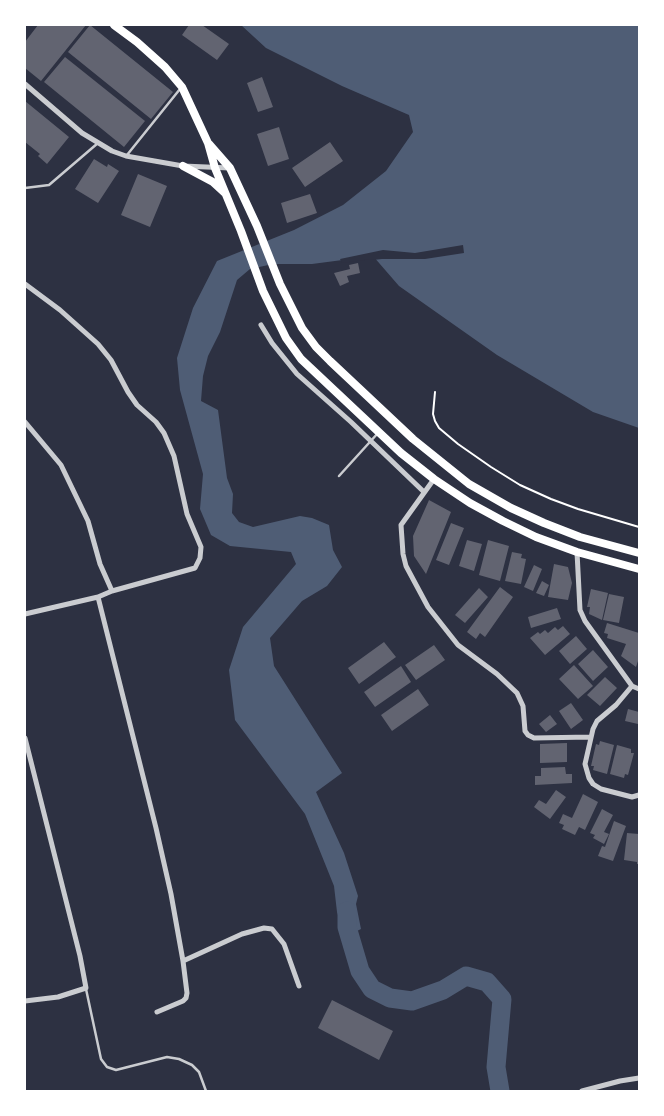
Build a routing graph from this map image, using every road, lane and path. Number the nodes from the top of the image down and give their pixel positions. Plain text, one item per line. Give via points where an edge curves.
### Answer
1 (114, 25) edge
2 (25, 84) edge
3 (182, 87) junction
4 (98, 143) junction
5 (208, 143) junction
6 (126, 156) junction
7 (184, 166) junction
8 (215, 168) junction
9 (230, 168) junction
10 (25, 188) edge
11 (226, 194) junction
12 (25, 284) edge
13 (262, 325) dead end
14 (435, 392) dead end
15 (25, 422) edge
16 (378, 432) junction
17 (370, 442) junction
18 (339, 476) dead end
19 (434, 479) junction
20 (424, 492) junction
21 (639, 526) edge
22 (577, 552) junction
23 (639, 553) edge
24 (639, 569) edge
25 (112, 590) junction
26 (98, 597) junction
27 (25, 614) edge
28 (632, 686) junction
29 (639, 690) edge
30 (590, 737) junction
31 (25, 738) edge
32 (639, 796) edge
33 (183, 961) junction
34 (299, 986) dead end
35 (86, 988) junction
36 (25, 1001) edge
37 (157, 1012) dead end
38 (639, 1078) edge
39 (206, 1091) edge
40 (582, 1091) edge

1 - 3 main road via 165,67
2 - 4 street
3 - 5 main road
3 - 6 lane
4 - 6 street
4 - 10 lane via 49,185
5 - 8 main road
5 - 9 main road
6 - 7 street
7 - 8 street
7 - 11 main road via 213,182
8 - 9 street
8 - 11 main road
9 - 23 main road via 302,328 316,346 413,439 470,484 511,508 580,537
11 - 16 main road via 263,291 283,332 302,359
12 - 25 street via 98,344 137,405 164,433 174,456 187,514 201,547 195,568
13 - 17 street via 297,374
14 - 21 path via 433,414 440,428 491,467 551,499
15 - 25 street via 61,465 88,521 100,564
16 - 17 lane
16 - 19 main road
17 - 18 lane
17 - 20 street
19 - 20 street
19 - 22 main road via 503,521
20 - 30 street via 401,525 401,544 406,566 428,606 458,645 517,693 524,706 524,731 528,735 534,738
22 - 24 main road
22 - 28 street via 580,610
25 - 26 street
26 - 27 street
26 - 33 street via 156,828
28 - 29 street
28 - 30 street via 598,721
30 - 32 street via 585,764 593,784 622,796
31 - 35 street
33 - 34 street via 242,934 272,929 284,944
33 - 37 street via 186,998
35 - 36 street via 58,997
35 - 39 lane via 101,1059 107,1067 116,1070 167,1057 179,1059 199,1072
38 - 40 street

